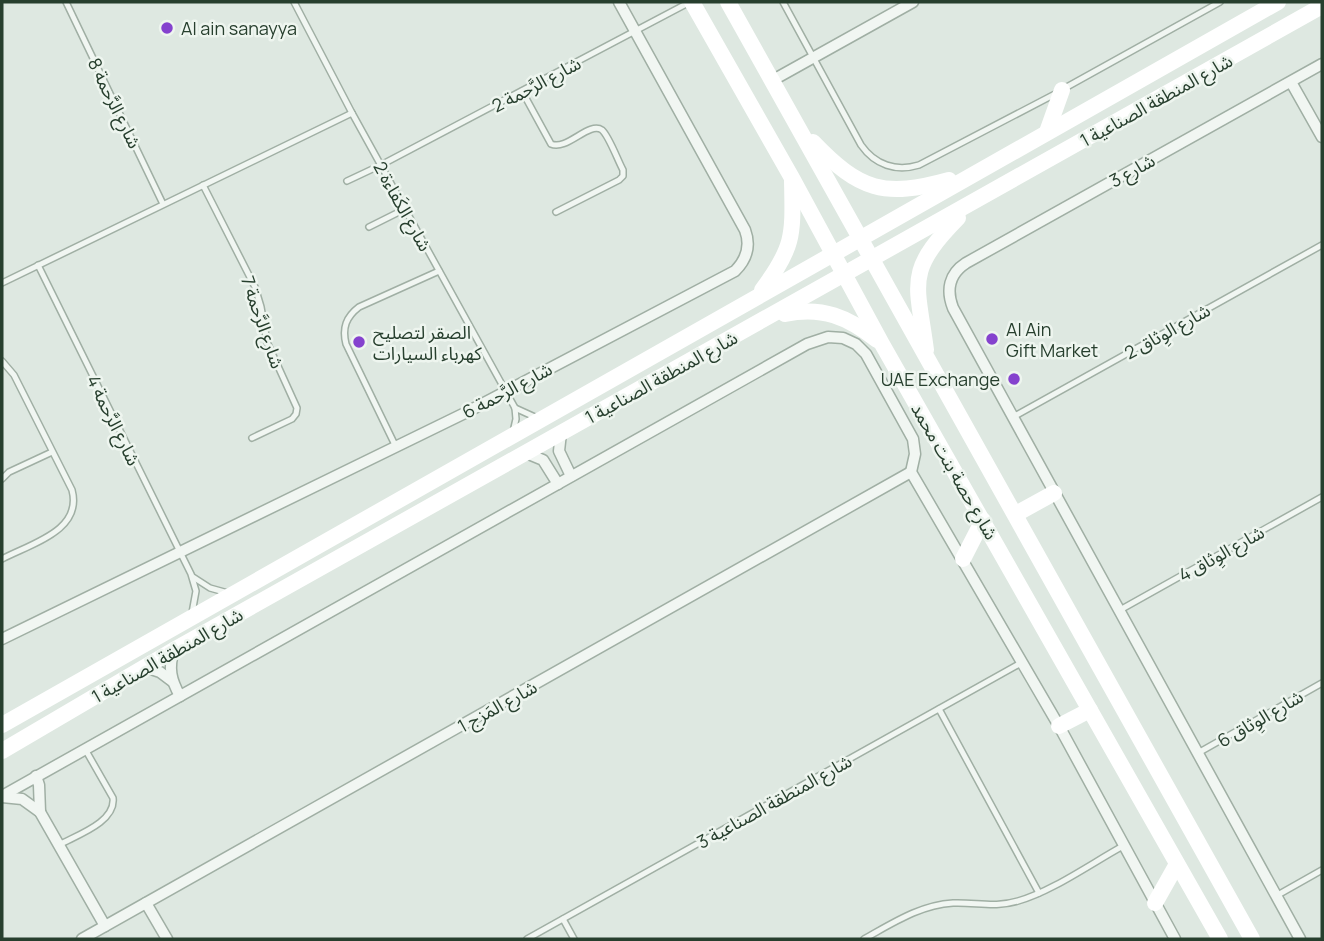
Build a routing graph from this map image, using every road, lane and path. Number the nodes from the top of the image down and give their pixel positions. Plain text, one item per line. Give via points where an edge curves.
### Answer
1 (66, 2) edge
2 (294, 2) edge
3 (619, 2) edge
4 (691, 2) edge
5 (728, 2) edge
6 (783, 2) edge
7 (913, 2) edge
8 (1220, 2) edge
9 (1278, 2) edge
10 (1322, 6) edge
11 (635, 30) junction
12 (813, 57) junction
13 (1322, 64) edge
14 (772, 80) junction
15 (1291, 82) junction
16 (1062, 90) junction
17 (522, 91) junction
18 (352, 113) junction
19 (798, 126) junction
20 (1046, 132) junction
21 (1322, 137) edge
22 (381, 165) junction
23 (972, 174) junction
24 (792, 178) junction
25 (347, 181) dead end
26 (203, 185) junction
27 (163, 204) junction
28 (970, 205) junction
29 (405, 209) junction
30 (556, 212) dead end
31 (369, 227) dead end
32 (859, 238) junction
33 (1322, 245) edge
34 (833, 253) junction
35 (872, 260) junction
36 (37, 265) junction
37 (439, 271) junction
38 (845, 275) junction
39 (2, 283) edge
40 (759, 295) junction
41 (769, 317) junction
42 (882, 344) junction
43 (928, 359) junction
44 (2, 361) edge
45 (505, 392) junction
46 (515, 408) junction
47 (1013, 417) junction
48 (540, 418) junction
49 (561, 433) junction
50 (510, 435) junction
51 (252, 438) dead end
52 (396, 447) junction
53 (52, 452) junction
54 (526, 453) junction
55 (911, 472) junction
56 (571, 476) junction
57 (2, 480) edge
58 (558, 484) junction
59 (418, 488) junction
60 (1054, 493) junction
61 (1322, 497) edge
62 (1016, 514) junction
63 (407, 519) junction
64 (983, 520) junction
65 (180, 552) junction
66 (2, 559) edge
67 (963, 559) junction
68 (191, 574) junction
69 (233, 593) junction
70 (1119, 610) junction
71 (190, 617) junction
72 (2, 639) edge
73 (174, 650) junction
74 (1021, 663) junction
75 (145, 667) junction
76 (172, 681) junction
77 (1322, 683) edge
78 (180, 695) junction
79 (939, 709) junction
80 (1090, 710) junction
81 (2, 725) edge
82 (1059, 726) junction
83 (85, 749) junction
84 (2, 751) edge
85 (1198, 753) junction
86 (36, 776) junction
87 (2, 797) edge
88 (40, 812) junction
89 (59, 845) junction
90 (1123, 846) junction
91 (1177, 864) junction
92 (1322, 870) edge
93 (1039, 893) junction
94 (1276, 896) junction
95 (146, 903) junction
96 (1154, 903) junction
97 (563, 919) junction
98 (105, 926) junction
99 (82, 939) edge
100 (167, 939) edge
101 (527, 939) edge
102 (574, 939) edge
103 (864, 939) edge
104 (1175, 939) edge
105 (1220, 939) edge
106 (1252, 939) edge
107 (1300, 939) edge

1 - 27 lane, شارع الرَّحمة 8
2 - 18 lane, شارع الكَفاءة 2
3 - 11 street, شارع الرَّحمة 6
4 - 11 lane, شارع الرَّحمة 2
4 - 24 street, شارع حصة بنت محمد
5 - 14 street, شارع حصة بنت محمد
6 - 12 lane
7 - 12 street
8 - 16 lane
9 - 20 street, شارع المنطقة الصناعية 1
10 - 28 street, شارع المنطقة الصناعية 1
11 - 17 lane, شارع الرَّحمة 2
11 - 45 street, شارع الرَّحمة 6 via 745,230 748,252 735,271
12 - 14 street
12 - 16 lane via 866,152 884,165 898,168 926,162
13 - 15 street, شارع 3
14 - 19 street, شارع حصة بنت محمد
15 - 21 street
15 - 47 street, شارع 3 via 966,263 954,274 949,296 953,309
16 - 20 street
17 - 22 lane, شارع الرَّحمة 2
17 - 30 lane via 551,144 560,145 598,128 623,170 619,180
18 - 22 lane, شارع الكَفاءة 2
18 - 26 lane
19 - 23 street via 846,173 874,187 916,189
19 - 32 street, شارع حصة بنت محمد
20 - 23 street, شارع المنطقة الصناعية 1
22 - 25 lane, شارع الرَّحمة 2
22 - 29 lane, شارع الكَفاءة 2
23 - 32 street, شارع المنطقة الصناعية 1
24 - 34 street, شارع حصة بنت محمد
24 - 40 street via 793,227 788,250
26 - 27 lane
26 - 51 lane, شارع الرَّحمة 7 via 254,287 267,342 297,408 292,419
27 - 36 lane
28 - 35 street, شارع المنطقة الصناعية 1
28 - 43 street via 937,240 920,271 917,295
29 - 31 lane
29 - 37 lane, شارع الكَفاءة 2
32 - 34 street, شارع المنطقة الصناعية 1
32 - 35 street, شارع حصة بنت محمد
33 - 47 lane, شارع الوِثاق 2
34 - 38 street, شارع حصة بنت محمد
34 - 40 street, شارع المنطقة الصناعية 1
35 - 38 street, شارع المنطقة الصناعية 1
35 - 43 street, شارع حصة بنت محمد
36 - 39 lane
36 - 65 lane, شارع الرَّحمة 4
37 - 45 lane, شارع الكَفاءة 2
37 - 52 lane via 359,307 345,327 346,344
38 - 41 street, شارع المنطقة الصناعية 1
38 - 42 street, شارع حصة بنت محمد
40 - 48 street, شارع المنطقة الصناعية 1
41 - 42 street via 799,311 830,313
41 - 49 street, شارع المنطقة الصناعية 1
42 - 64 street, شارع حصة بنت محمد
43 - 62 street, شارع حصة بنت محمد
44 - 53 lane via 12,370
45 - 46 lane, شارع الكَفاءة 2
45 - 52 street, شارع الرَّحمة 6
46 - 48 lane
46 - 50 lane
47 - 60 street
48 - 50 street, شارع المنطقة الصناعية 1
49 - 54 street, شارع المنطقة الصناعية 1
49 - 56 street via 559,451
50 - 59 street, شارع المنطقة الصناعية 1
52 - 65 street, شارع الرَّحمة 6
53 - 57 lane via 9,472
53 - 66 lane via 74,498 70,518 57,531
54 - 58 street via 543,460
54 - 63 street, شارع المنطقة الصناعية 1
55 - 56 street via 915,446 905,423 866,354 850,340 835,337 807,344
55 - 67 street
55 - 95 street, شارع المَزج 1
56 - 58 street
58 - 78 street
59 - 63 street via 420,503
59 - 69 street, شارع المنطقة الصناعية 1
60 - 62 street
60 - 70 street
61 - 70 lane, شارع الوِثاق 4
62 - 106 street, شارع حصة بنت محمد
63 - 73 street, شارع المنطقة الصناعية 1
64 - 67 street
64 - 80 street, شارع حصة بنت محمد
65 - 68 lane, شارع الرَّحمة 4
65 - 72 street, شارع الرَّحمة 6
67 - 74 street
68 - 69 lane via 210,588
68 - 71 lane, شارع الرَّحمة 4 via 195,600
69 - 71 street, شارع المنطقة الصناعية 1
70 - 85 street
71 - 81 street, شارع المنطقة الصناعية 1
73 - 75 street, شارع المنطقة الصناعية 1
73 - 76 street
74 - 79 lane, شارع المنطقة الصناعية 3
74 - 82 street
75 - 76 street
75 - 84 street, شارع المنطقة الصناعية 1
76 - 78 street
77 - 85 lane, شارع الوِثاق 6
78 - 83 street
79 - 93 lane
79 - 97 lane, شارع المنطقة الصناعية 3
80 - 82 street
80 - 91 street, شارع حصة بنت محمد
82 - 90 street
83 - 86 street
83 - 89 lane via 114,806 107,818
85 - 94 street
86 - 87 street
86 - 88 street
87 - 88 street via 22,799
88 - 89 street
89 - 98 street
90 - 93 lane
90 - 96 street
91 - 96 street
91 - 105 street, شارع حصة بنت محمد
92 - 94 lane
93 - 103 lane via 1004,905 932,906
94 - 107 street
95 - 98 street, شارع المَزج 1
95 - 100 street
96 - 104 street
97 - 101 lane, شارع المنطقة الصناعية 3
97 - 102 lane
98 - 99 street, شارع المَزج 1

